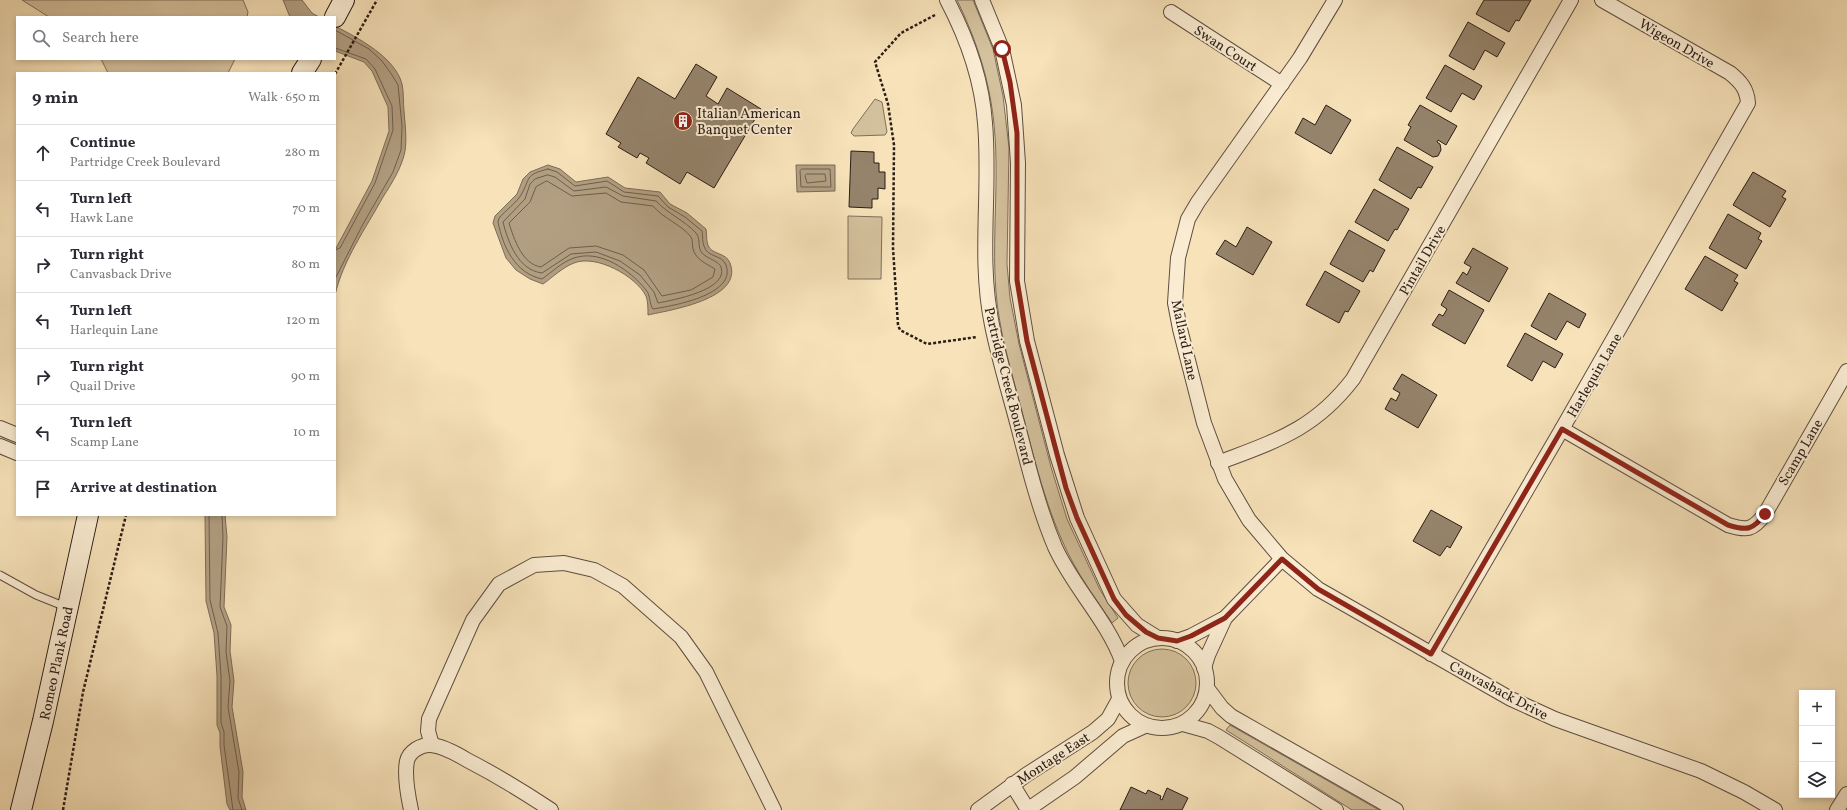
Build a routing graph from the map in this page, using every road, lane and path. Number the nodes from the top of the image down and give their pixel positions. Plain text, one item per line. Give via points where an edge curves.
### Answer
1 (377, 0) edge
2 (947, 0) edge
3 (982, 0) edge
4 (1335, 0) edge
5 (1571, 0) edge
6 (1602, 0) edge
7 (1171, 12) dead end
8 (935, 15) dead end
9 (310, 60) edge
10 (303, 72) edge
11 (336, 72) edge
12 (1282, 84) junction
13 (1747, 92) joint
14 (977, 337) dead end
15 (1847, 371) edge
16 (0, 428) edge
17 (1562, 429) junction
18 (16, 435) edge
19 (0, 446) edge
20 (16, 453) edge
21 (1218, 463) junction
22 (88, 516) edge
23 (126, 516) edge
24 (1282, 559) junction
25 (0, 575) edge
26 (68, 607) junction
27 (1225, 618) junction
28 (1158, 638) junction
29 (1177, 641) junction
30 (1431, 654) junction
31 (1122, 661) junction
32 (1204, 668) junction
33 (1207, 688) junction
34 (1119, 699) junction
35 (1183, 724) junction
36 (1145, 726) junction
37 (432, 745) junction
38 (1012, 784) junction
39 (1847, 794) edge
40 (21, 810) edge
41 (63, 810) edge
42 (411, 810) edge
43 (552, 810) edge
44 (774, 810) edge
45 (978, 810) edge
46 (1028, 810) edge
47 (1336, 810) edge
48 (1396, 810) edge
49 (1775, 810) edge
50 (1837, 810) edge

1 - 11 path
2 - 31 street, Partridge Creek Boulevard via 973,62 981,94 987,150 985,262 992,323 1001,363 1034,486 1055,548 1113,640
3 - 28 street, Partridge Creek Boulevard via 1002,49 1014,105 1018,163 1017,280 1027,341 1057,456 1077,518 1114,599 1137,625
4 - 12 street, Mallard Lane
5 - 21 street, Pintail Drive via 1345,390 1328,409 1295,431
6 - 13 street, Wigeon Drive via 1730,73 1741,82
7 - 12 street, Swan Court
8 - 14 path via 901,33 875,62 888,104 894,145 893,262 898,326 900,330 927,344
9 - 10 main road
12 - 21 street, Mallard Lane via 1198,202 1188,219 1178,258 1175,303 1180,329 1204,423
13 - 17 street, Harlequin Lane via 1748,103 1743,113
15 - 17 street, Scamp Lane via 1765,514 1749,529 1728,525
16 - 18 street
17 - 30 street, Harlequin Lane
19 - 20 street
21 - 24 street, Mallard Lane via 1249,520
22 - 26 main road, Romeo Plank Road
23 - 41 path via 83,692
24 - 27 street
24 - 30 street, Canvasback Drive via 1318,589
25 - 26 lane via 36,595
26 - 40 main road, Romeo Plank Road
27 - 29 street
27 - 32 street
28 - 29 street
28 - 31 street via 1137,645
29 - 32 street via 1193,651
30 - 49 street, Canvasback Drive via 1533,710 1701,771
31 - 34 street via 1116,680
32 - 33 street
33 - 35 street via 1199,709
33 - 48 street via 1231,716
34 - 36 street via 1129,715
34 - 38 street, Montage East via 1108,719 1094,732
35 - 36 street via 1164,729
35 - 47 street via 1219,737
36 - 46 street, Montage East via 1123,736 1076,777
37 - 42 street via 418,748 411,753 407,761
37 - 43 street via 454,753 508,781
37 - 44 street via 428,731 429,719 473,620 490,596 499,584 534,565 564,563 594,570 623,586 680,637 706,672
38 - 45 street, Montage East
38 - 46 street
39 - 50 street

